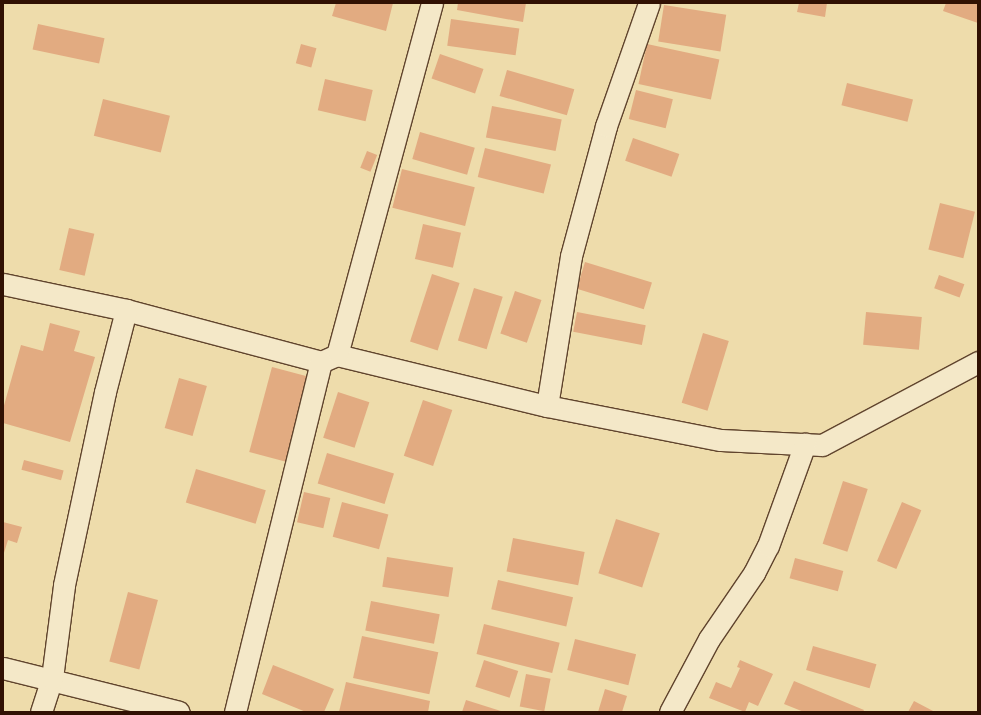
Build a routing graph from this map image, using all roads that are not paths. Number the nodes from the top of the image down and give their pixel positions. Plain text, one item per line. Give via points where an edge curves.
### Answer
1 (432, 3) edge
2 (649, 3) edge
3 (3, 284) edge
4 (126, 310) junction
5 (329, 359) junction
6 (978, 362) edge
7 (548, 406) junction
8 (805, 444) junction
9 (3, 668) edge
10 (52, 678) junction
11 (41, 712) edge
12 (179, 712) edge
13 (235, 712) edge
14 (670, 712) edge

1 - 5 street
2 - 7 street via 606,126 572,256
3 - 4 street
4 - 5 street
4 - 10 street via 105,392 64,585
5 - 7 street
5 - 13 street
6 - 8 street via 822,445
7 - 8 street via 721,440
8 - 14 street via 768,546 754,573 709,639
9 - 10 street
10 - 11 street
10 - 12 street

